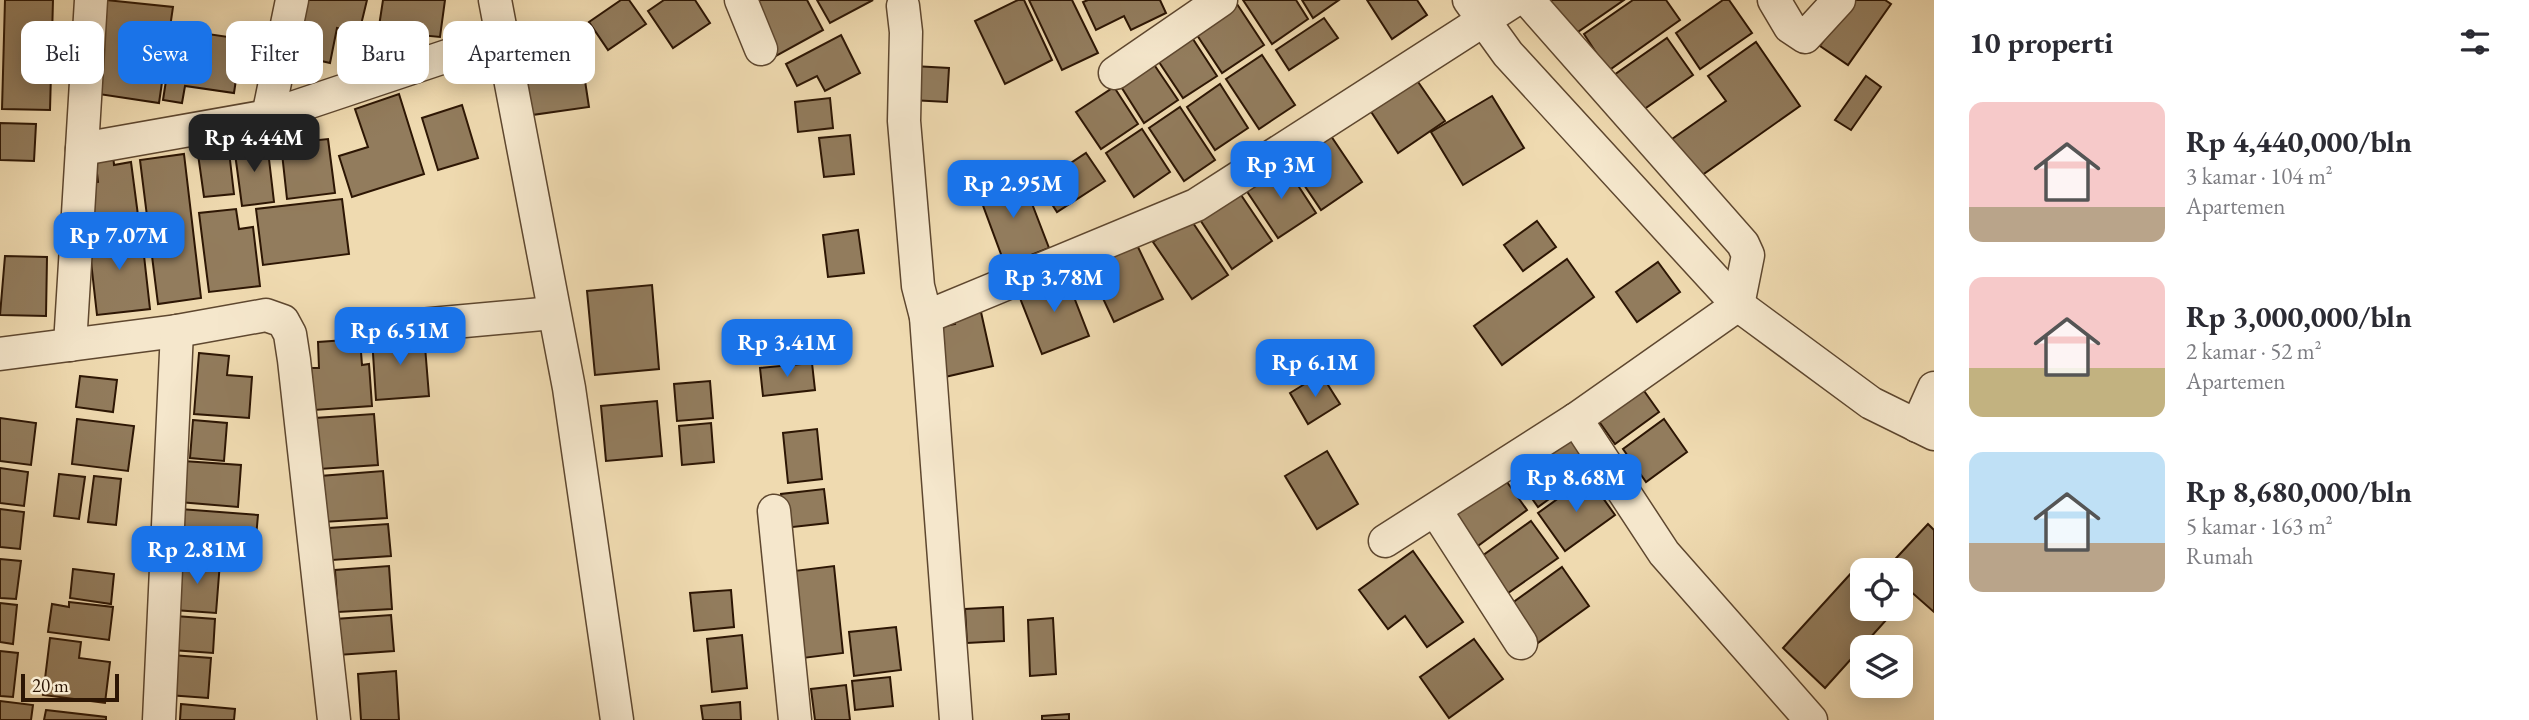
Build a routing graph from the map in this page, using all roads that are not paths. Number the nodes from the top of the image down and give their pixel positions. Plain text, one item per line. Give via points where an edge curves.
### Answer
1 (92, 0) edge
2 (292, 0) edge
3 (495, 0) edge
4 (741, 0) edge
5 (1221, 0) edge
6 (1515, 0) edge
7 (1528, 0) edge
8 (1773, 0) edge
9 (1839, 0) edge
10 (903, 6) dead end
11 (1476, 11) edge
12 (498, 21) edge
13 (761, 49) dead end
14 (443, 57) edge
15 (1115, 73) dead end
16 (511, 84) edge
17 (268, 116) junction
18 (82, 149) junction
19 (1738, 305) junction
20 (553, 313) junction
21 (926, 317) junction
22 (376, 329) dead end
23 (177, 331) junction
24 (71, 345) junction
25 (0, 354) edge
26 (1934, 388) edge
27 (1576, 419) junction
28 (1926, 430) edge
29 (774, 510) dead end
30 (1436, 511) junction
31 (1385, 541) dead end
32 (1521, 643) dead end
33 (159, 720) edge
34 (334, 720) edge
35 (617, 720) edge
36 (795, 720) edge
37 (956, 720) edge
38 (1811, 720) edge

1 - 18 street
2 - 17 street
3 - 12 street
4 - 13 street
5 - 15 street
6 - 11 street
7 - 19 street via 1743,244 1748,255
8 - 9 street via 1790,27 1805,37
10 - 21 street via 904,121 918,286
11 - 19 street via 1507,54
11 - 21 street via 1196,205
14 - 17 street
16 - 20 street
17 - 18 street
18 - 24 street
19 - 27 street
19 - 28 street via 1871,403
20 - 22 street
20 - 35 street via 571,401
21 - 37 street
23 - 24 street
23 - 33 street
23 - 34 street via 266,315 283,321 290,334
24 - 25 street
26 - 28 street
27 - 30 street
27 - 38 street via 1664,553
29 - 36 street
30 - 31 street
30 - 32 street

